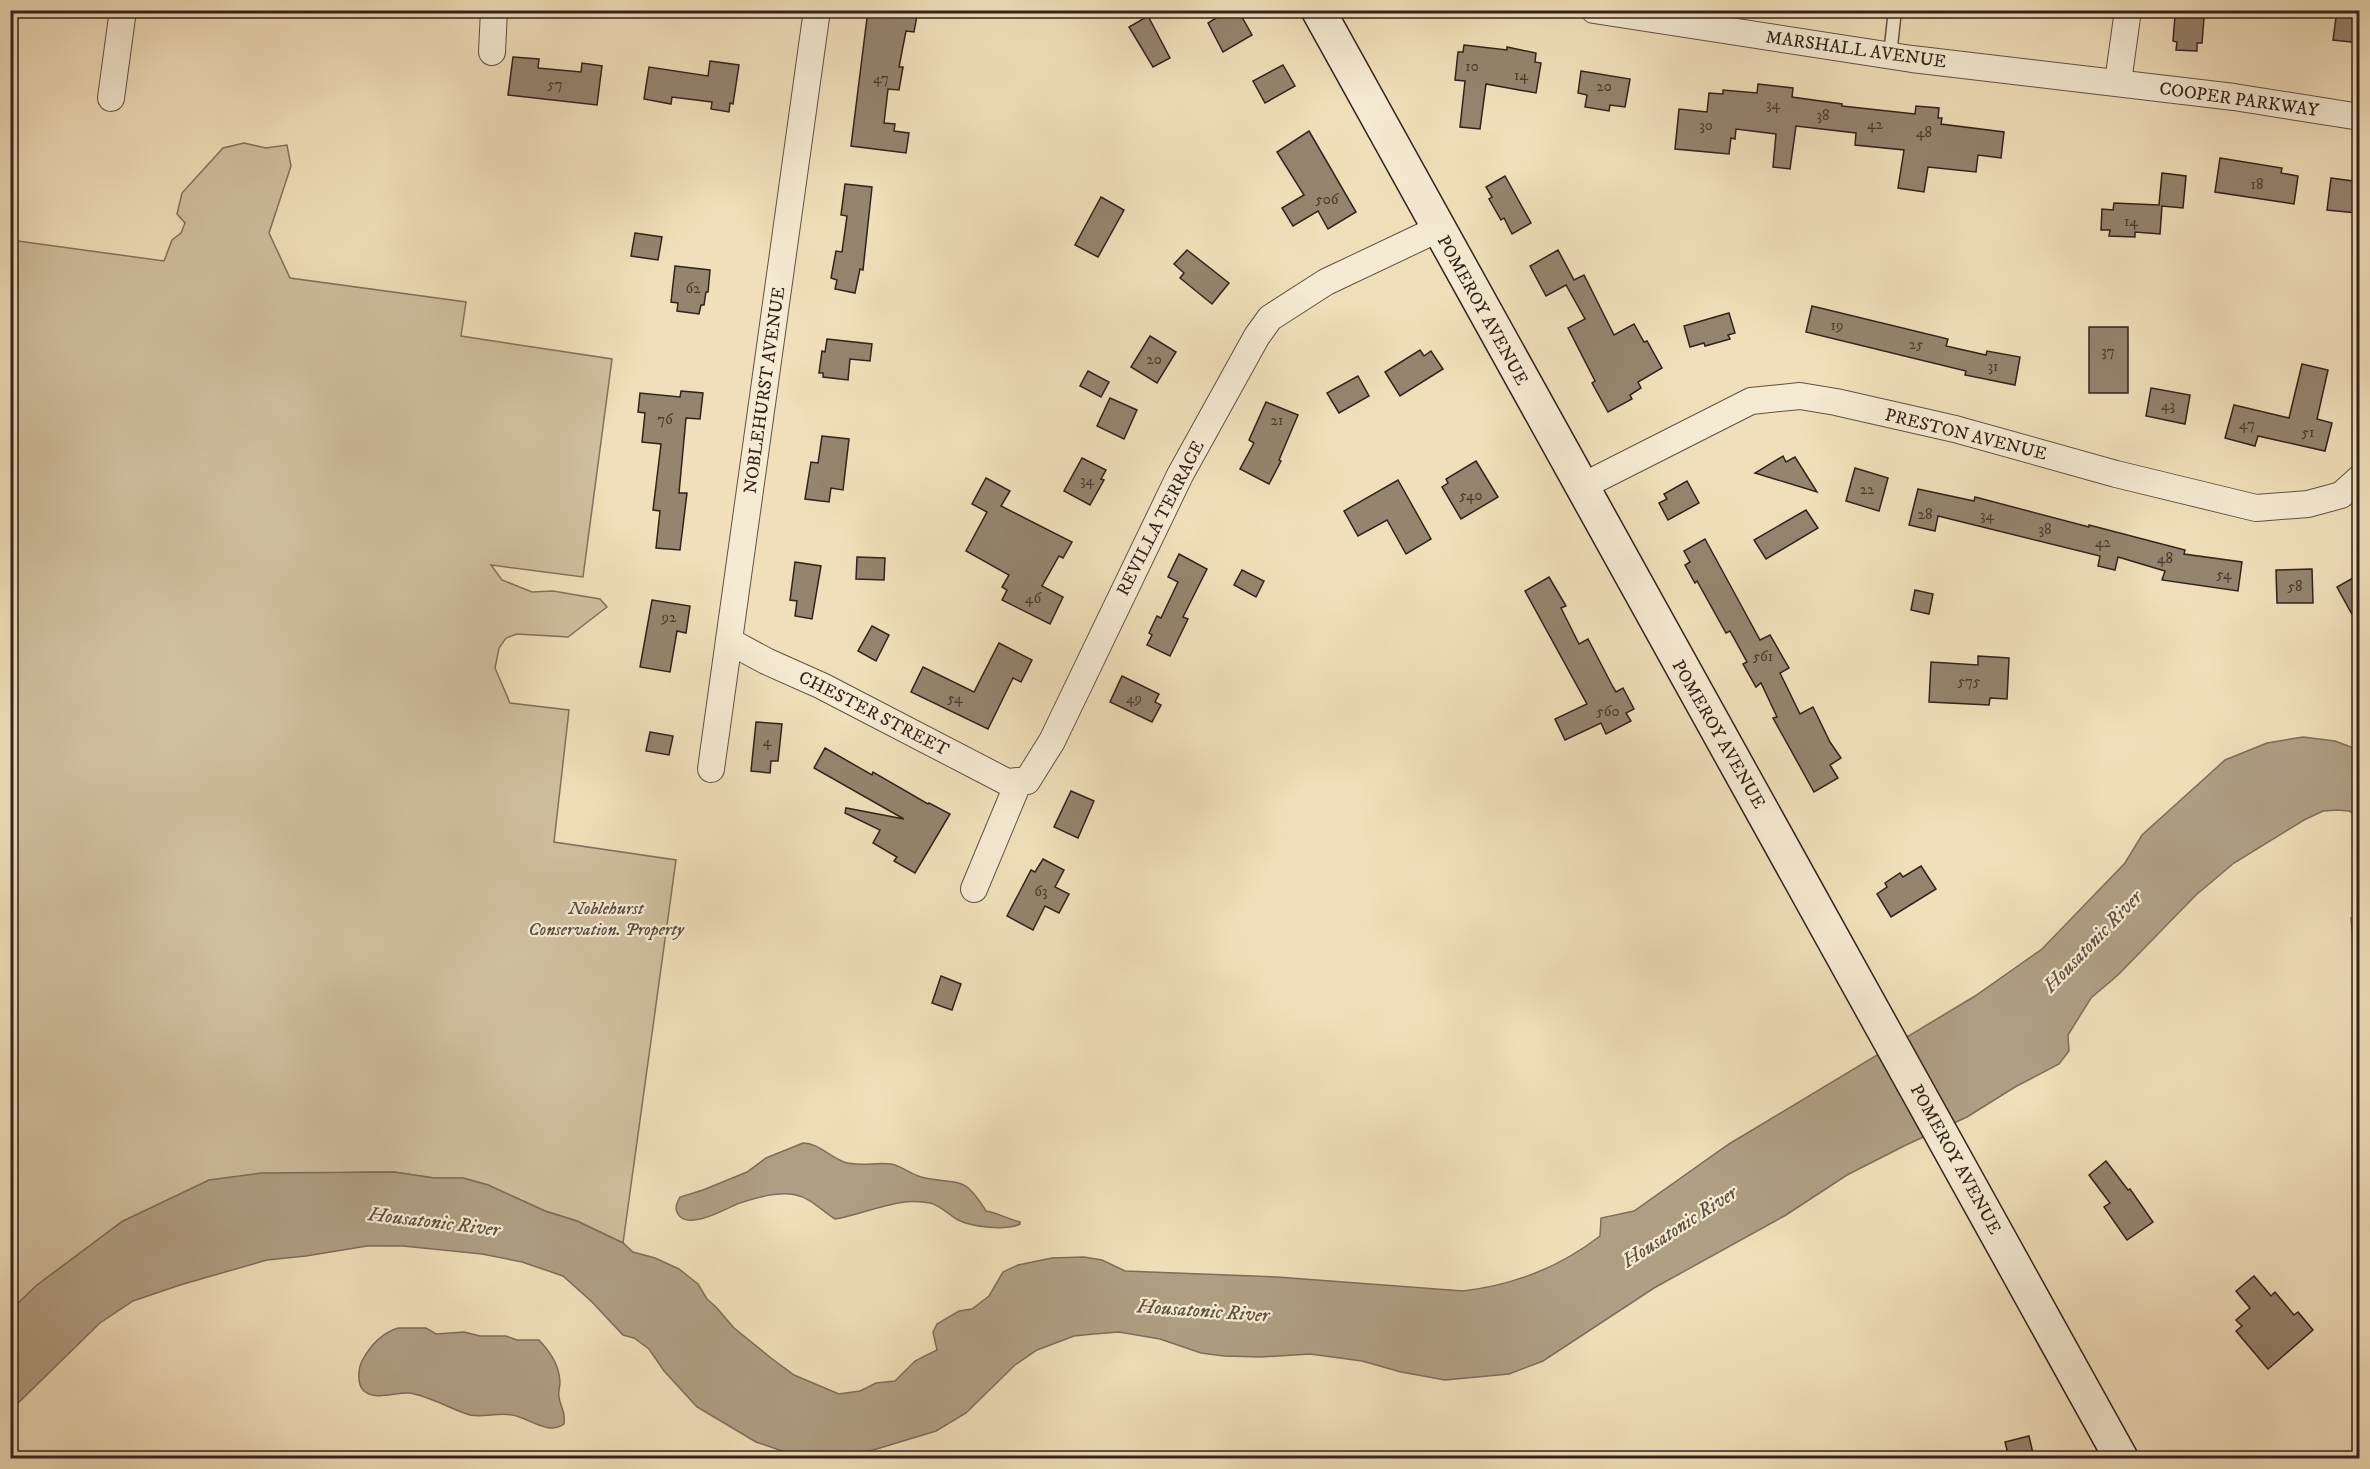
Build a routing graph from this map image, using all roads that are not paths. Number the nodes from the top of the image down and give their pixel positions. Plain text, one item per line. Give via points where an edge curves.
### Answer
1 (123, 10) edge
2 (494, 10) edge
3 (817, 10) edge
4 (1318, 10) edge
5 (1594, 10) edge
6 (1895, 10) edge
7 (2128, 10) edge
8 (1635, 13) edge
9 (492, 52) dead end
10 (1890, 55) junction
11 (2118, 82) junction
12 (111, 98) dead end
13 (2360, 117) edge
14 (1438, 229) junction
15 (2360, 478) edge
16 (1581, 488) junction
17 (729, 641) junction
18 (711, 769) dead end
19 (1019, 782) junction
20 (974, 889) dead end
21 (2121, 1458) edge

1 - 12 street
2 - 9 street
3 - 17 street, NOBLEHURST AVENUE
4 - 14 street, POMEROY AVENUE
5 - 8 street, MARSHALL AVENUE
6 - 10 lane
7 - 11 street
8 - 10 street, MARSHALL AVENUE
10 - 11 street, MARSHALL AVENUE
11 - 13 street, COOPER PARKWAY
14 - 16 street, POMEROY AVENUE
14 - 19 street, REVILLA TERRACE via 1326,282 1270,318 1180,475 1052,741 1027,781
15 - 16 street, PRESTON AVENUE via 2341,495 2308,504 2256,508 1955,429 1800,396 1751,401
16 - 21 street, POMEROY AVENUE
17 - 18 street, NOBLEHURST AVENUE
17 - 19 street, CHESTER STREET via 1007,782
19 - 20 street, REVILLA TERRACE

